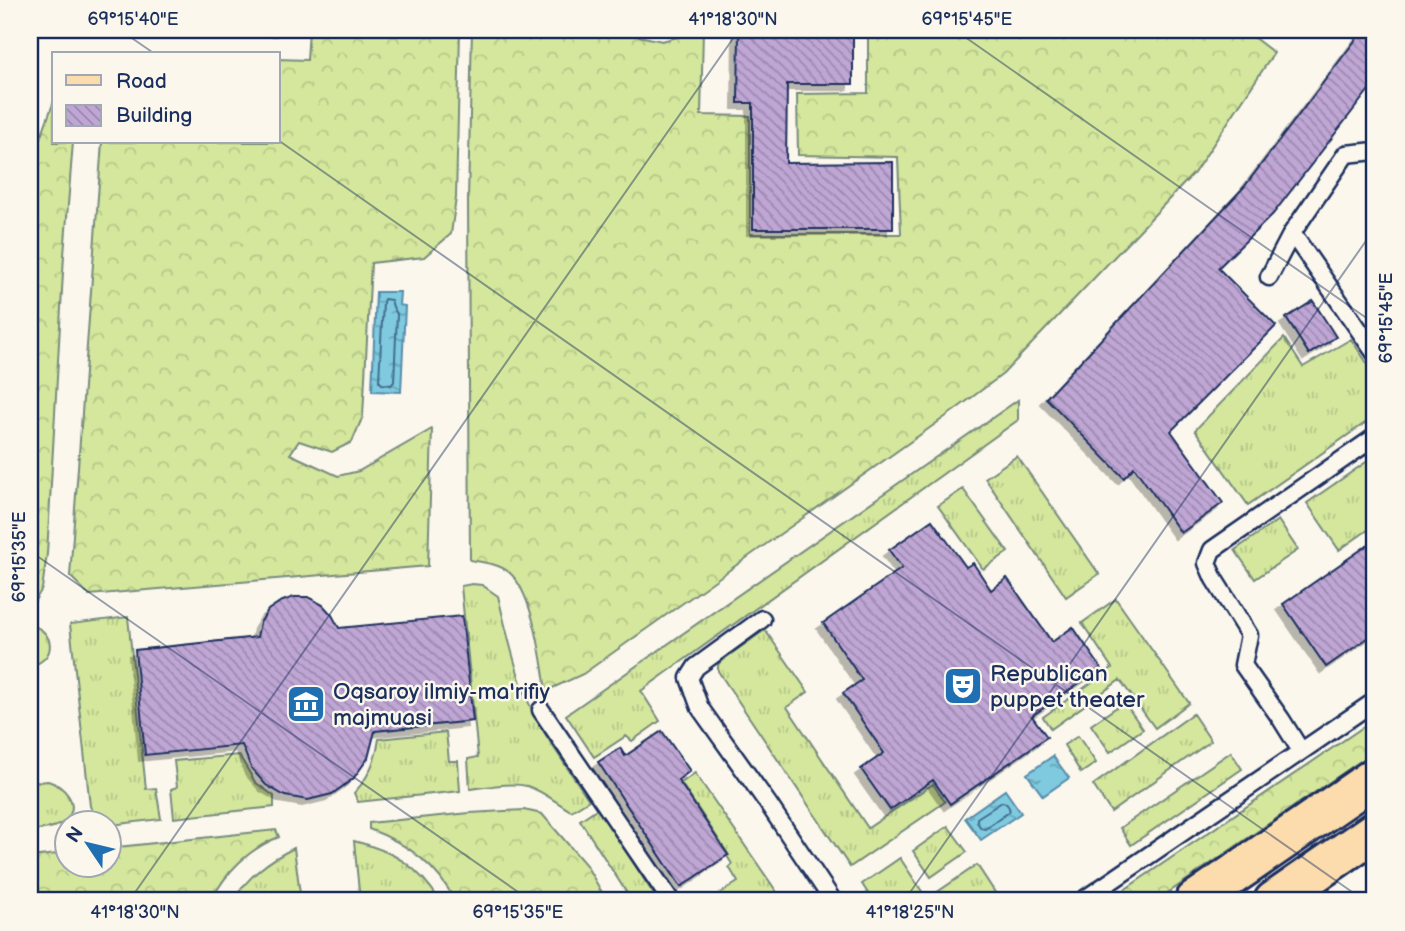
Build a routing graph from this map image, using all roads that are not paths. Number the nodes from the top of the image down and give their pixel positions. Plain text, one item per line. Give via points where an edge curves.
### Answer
1 (1375, 151) edge
2 (1292, 233) junction
3 (1269, 277) dead end
4 (1375, 353) edge
5 (1375, 437) edge
6 (762, 619) dead end
7 (1375, 701) edge
8 (541, 710) dead end
9 (1301, 751) junction
10 (1375, 777) edge
11 (1375, 831) edge
12 (671, 901) edge
13 (833, 901) edge
14 (1082, 901) edge
15 (1195, 901) edge
16 (1274, 901) edge

1 - 2 lane via 1346,154
2 - 3 lane
2 - 4 lane
5 - 9 lane via 1212,550 1206,563 1249,635 1243,665
6 - 13 lane via 696,667 689,678 699,708
7 - 9 lane
8 - 12 lane
9 - 14 lane
10 - 15 main road
11 - 16 main road

